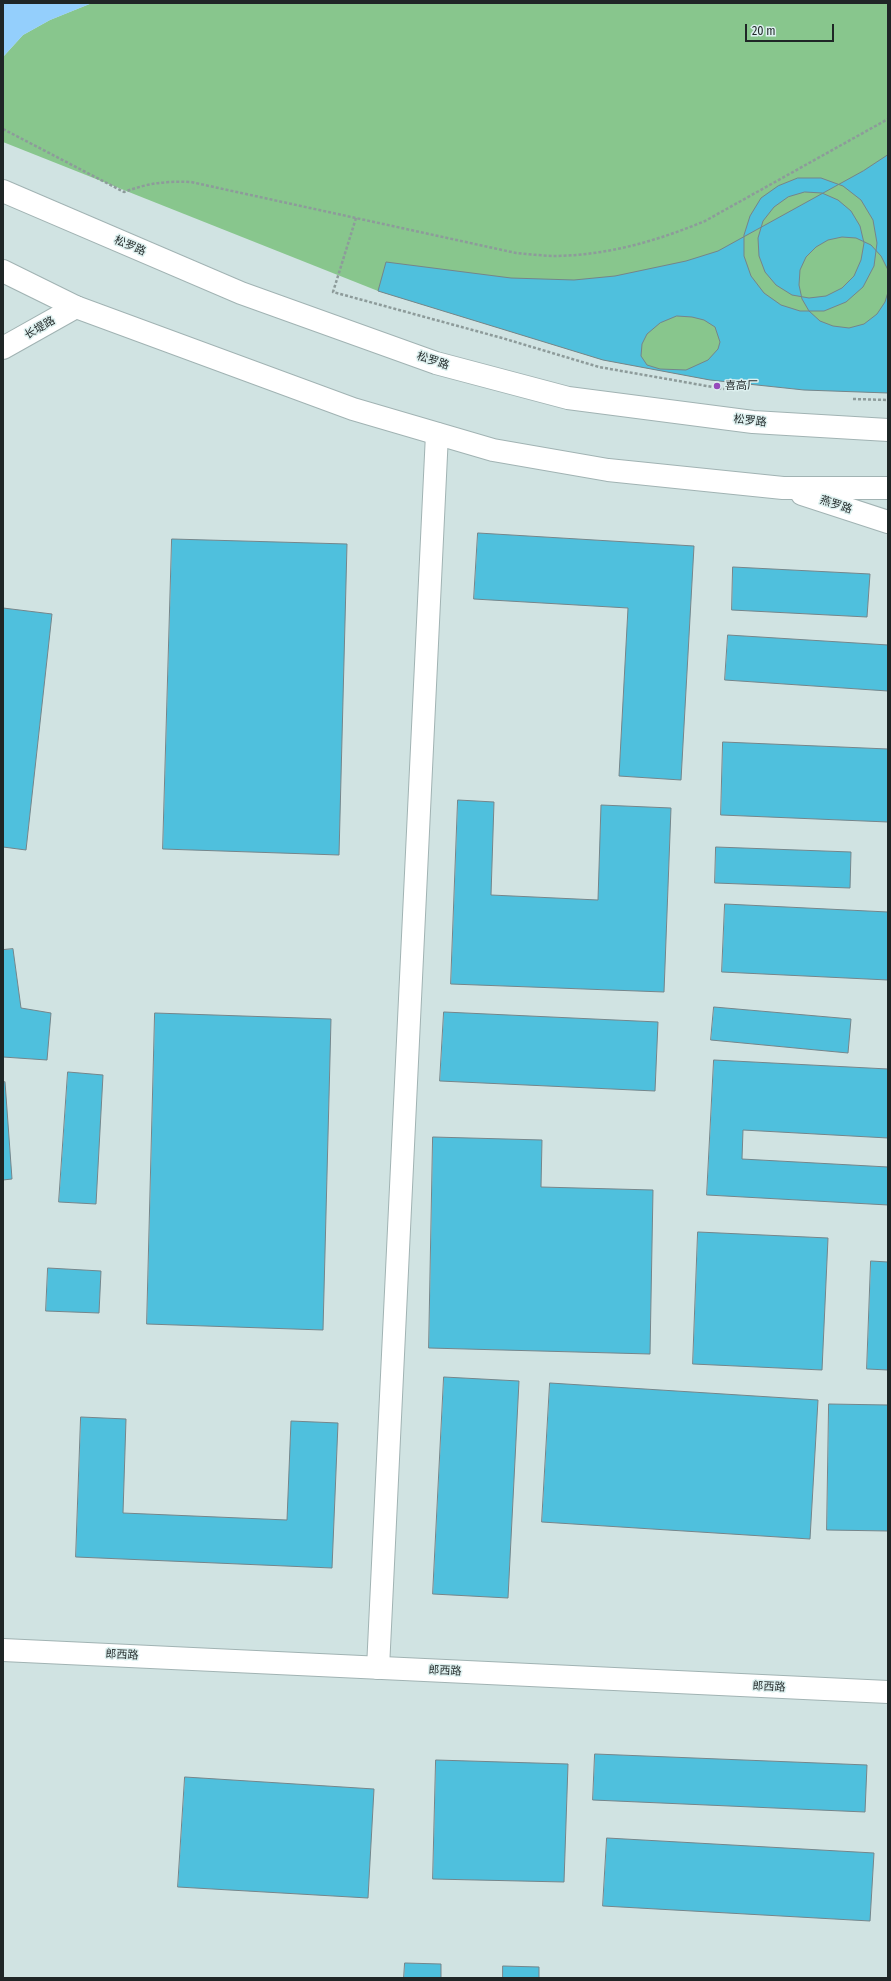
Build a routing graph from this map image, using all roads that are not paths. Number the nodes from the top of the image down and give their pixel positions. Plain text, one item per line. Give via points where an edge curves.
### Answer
1 (3, 192) edge
2 (3, 270) edge
3 (76, 307) junction
4 (3, 348) edge
5 (888, 430) edge
6 (437, 434) junction
7 (783, 488) junction
8 (888, 488) edge
9 (888, 522) edge
10 (3, 1650) edge
11 (378, 1668) junction
12 (888, 1692) edge

1 - 5 street, 松罗路 via 241,293 436,363 568,398 753,422
2 - 3 street
3 - 4 street, 长堤路
3 - 6 street via 353,409
6 - 7 street via 493,450 608,470
6 - 11 street
7 - 8 street
7 - 9 street, 燕罗路
10 - 11 street, 郎西路
11 - 12 street, 郎西路

